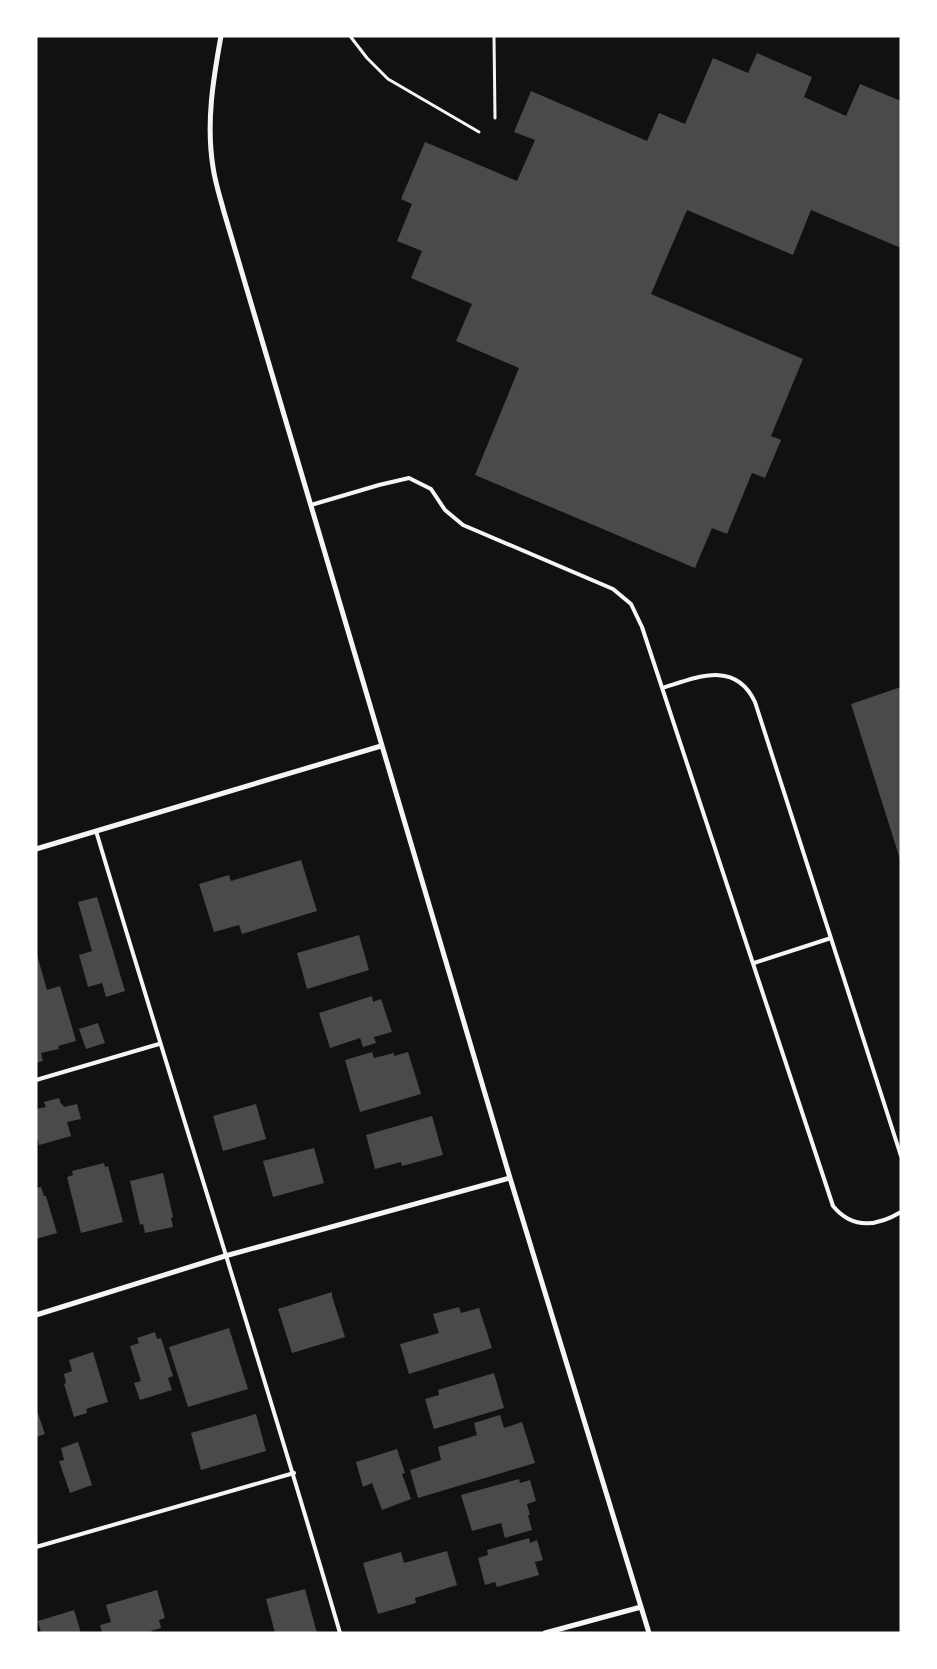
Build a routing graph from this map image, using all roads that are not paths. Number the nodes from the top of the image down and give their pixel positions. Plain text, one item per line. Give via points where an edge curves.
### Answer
1 (221, 36) edge
2 (311, 505) junction
3 (662, 688) junction
4 (381, 746) junction
5 (96, 831) junction
6 (36, 849) edge
7 (831, 938) junction
8 (754, 963) junction
9 (159, 1044) junction
10 (36, 1080) edge
11 (901, 1156) edge
12 (510, 1178) junction
13 (901, 1212) edge
14 (225, 1256) junction
15 (36, 1315) edge
16 (294, 1473) junction
17 (36, 1547) edge
18 (641, 1607) junction
19 (340, 1633) edge
20 (545, 1633) edge
21 (649, 1633) edge

1 - 2 street via 212,81 209,120 213,167
2 - 3 lane via 409,478 432,489 445,510 463,525 614,590 631,604
2 - 4 street
3 - 7 lane via 714,674 736,680 750,691
3 - 8 lane
4 - 5 street
4 - 12 street
5 - 6 street
5 - 9 lane
7 - 8 lane
7 - 11 lane
8 - 13 lane via 832,1206 854,1223 884,1220
9 - 10 lane
9 - 14 lane
12 - 14 street
12 - 18 street
14 - 15 street
14 - 16 lane
16 - 17 lane
16 - 19 lane
18 - 20 street
18 - 21 street

